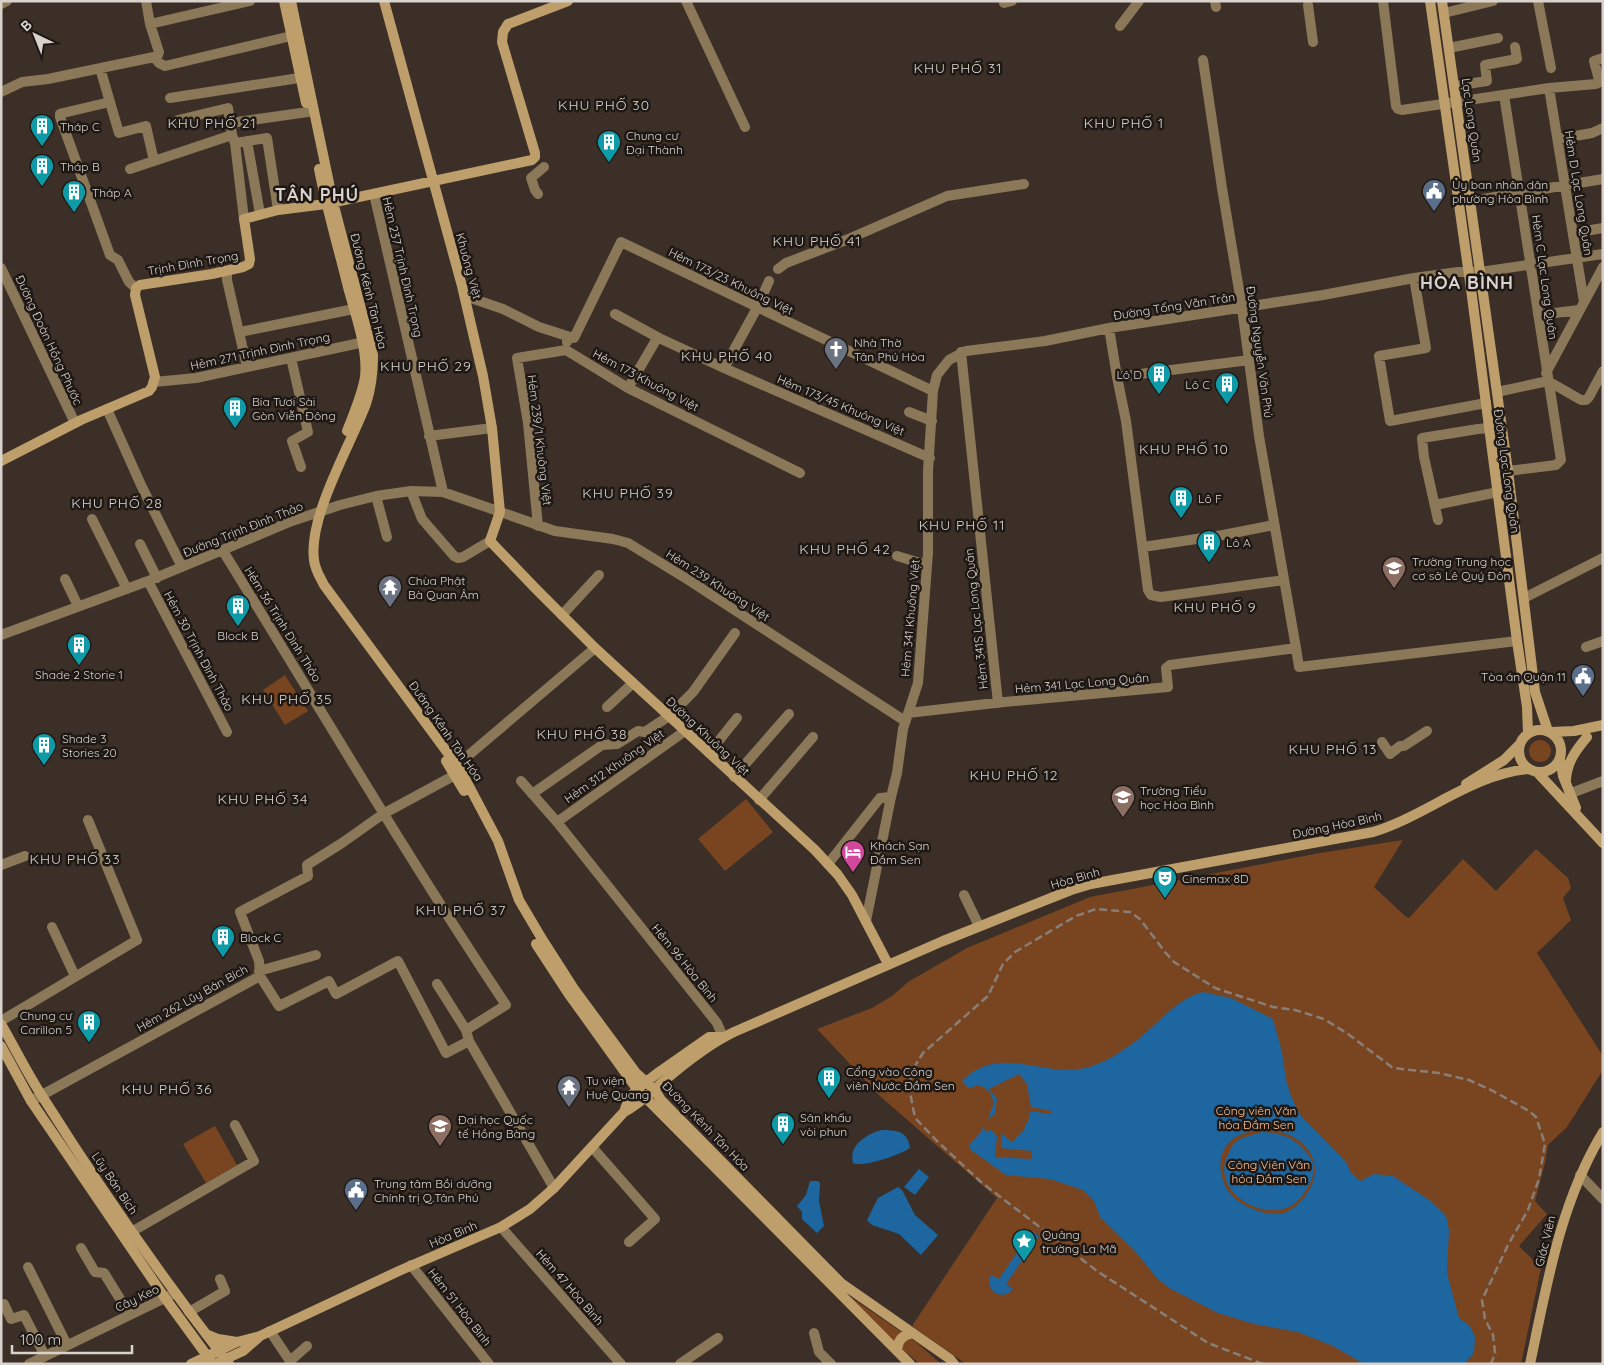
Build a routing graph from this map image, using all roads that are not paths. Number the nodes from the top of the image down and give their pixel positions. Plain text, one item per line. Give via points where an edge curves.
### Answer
1 (7, 1) edge
2 (146, 1) edge
3 (250, 1) edge
4 (284, 1) edge
5 (291, 1) edge
6 (384, 1) edge
7 (568, 1) edge
8 (686, 1) edge
9 (1139, 1) edge
10 (1383, 1) edge
11 (1430, 1) edge
12 (1442, 1) edge
13 (1493, 1) edge
14 (1538, 1) edge
15 (1, 4) edge
16 (1308, 5) dead end
17 (1444, 13) junction
18 (150, 24) junction
19 (1120, 26) dead end
20 (291, 36) junction
21 (1498, 38) dead end
22 (1314, 42) dead end
23 (1514, 47) dead end
24 (1449, 48) junction
25 (154, 57) junction
26 (1603, 58) edge
27 (1203, 60) dead end
28 (100, 68) junction
29 (1551, 68) dead end
30 (299, 78) junction
31 (1454, 86) junction
32 (1550, 88) junction
33 (1, 92) edge
34 (1504, 95) junction
35 (170, 98) dead end
36 (110, 102) junction
37 (1457, 102) junction
38 (1444, 103) junction
39 (308, 112) junction
40 (178, 120) dead end
41 (230, 123) junction
42 (745, 127) dead end
43 (1603, 128) edge
44 (233, 139) junction
45 (1558, 139) junction
46 (247, 141) junction
47 (154, 161) junction
48 (544, 167) dead end
49 (130, 169) dead end
50 (1603, 179) edge
51 (434, 182) junction
52 (1024, 184) dead end
53 (1566, 186) junction
54 (374, 194) junction
55 (538, 194) dead end
56 (1520, 194) junction
57 (1470, 202) junction
58 (330, 203) junction
59 (278, 210) junction
60 (260, 214) junction
61 (244, 220) junction
62 (1603, 228) edge
63 (1573, 233) junction
64 (1603, 254) edge
65 (1577, 258) junction
66 (1530, 265) junction
67 (1603, 266) edge
68 (1, 268) edge
69 (778, 269) dead end
70 (227, 271) junction
71 (1468, 271) junction
72 (1480, 272) junction
73 (1414, 278) junction
74 (769, 281) dead end
75 (136, 288) junction
76 (465, 296) junction
77 (1582, 306) junction
78 (757, 308) junction
79 (1242, 308) junction
80 (354, 309) junction
81 (615, 314) dead end
82 (1538, 315) junction
83 (1109, 328) junction
84 (240, 332) junction
85 (567, 336) junction
86 (659, 338) junction
87 (365, 342) junction
88 (566, 350) junction
89 (961, 352) junction
90 (291, 358) junction
91 (1249, 360) junction
92 (248, 367) junction
93 (724, 368) junction
94 (1603, 372) edge
95 (1117, 377) junction
96 (1547, 377) junction
97 (154, 382) junction
98 (628, 388) junction
99 (933, 391) junction
100 (1497, 392) junction
101 (1486, 403) junction
102 (107, 409) junction
103 (909, 412) dead end
104 (932, 421) junction
105 (75, 423) junction
106 (492, 428) junction
107 (1489, 428) junction
108 (429, 436) junction
109 (930, 458) junction
110 (1, 461) edge
111 (301, 467) dead end
112 (1508, 472) junction
113 (800, 473) dead end
114 (411, 491) junction
115 (443, 492) junction
116 (1498, 492) junction
117 (376, 496) junction
118 (1434, 505) junction
119 (500, 512) junction
120 (317, 513) junction
121 (92, 519) dead end
122 (1438, 520) dead end
123 (1274, 525) junction
124 (538, 526) junction
125 (387, 537) dead end
126 (490, 541) junction
127 (140, 544) dead end
128 (1142, 547) junction
129 (223, 551) junction
130 (897, 556) dead end
131 (1603, 558) edge
132 (927, 566) junction
133 (182, 568) junction
134 (599, 575) dead end
135 (65, 579) dead end
136 (153, 579) junction
137 (1284, 580) junction
138 (127, 589) junction
139 (1524, 598) junction
140 (78, 606) junction
141 (562, 615) junction
142 (736, 633) dead end
143 (1, 635) edge
144 (1517, 641) junction
145 (1603, 641) edge
146 (1586, 647) dead end
147 (595, 648) junction
148 (1296, 648) junction
149 (633, 683) junction
150 (998, 703) junction
151 (607, 707) dead end
152 (789, 714) dead end
153 (670, 716) junction
154 (906, 717) junction
155 (738, 718) dead end
156 (1603, 727) edge
157 (685, 731) junction
158 (1426, 731) dead end
159 (227, 732) dead end
160 (1550, 732) junction
161 (1528, 733) junction
162 (813, 737) dead end
163 (1587, 737) junction
164 (1382, 742) dead end
165 (1519, 745) junction
166 (708, 753) junction
167 (470, 754) dead end
168 (1561, 756) junction
169 (454, 770) junction
170 (1533, 771) junction
171 (734, 777) junction
172 (521, 780) dead end
173 (1603, 781) edge
174 (1568, 788) junction
175 (532, 794) junction
176 (1454, 794) junction
177 (891, 797) junction
178 (759, 800) junction
179 (383, 814) junction
180 (1579, 816) junction
181 (88, 820) dead end
182 (557, 822) junction
183 (1603, 843) edge
184 (1278, 850) joint
185 (25, 856) dead end
186 (1, 864) edge
187 (828, 864) junction
188 (964, 895) dead end
189 (866, 921) junction
190 (979, 926) junction
191 (52, 927) dead end
192 (316, 955) dead end
193 (888, 964) junction
194 (260, 973) junction
195 (76, 976) junction
196 (437, 984) dead end
197 (1, 1022) edge
198 (466, 1030) junction
199 (724, 1037) junction
200 (469, 1042) junction
201 (1, 1046) edge
202 (650, 1085) junction
203 (637, 1089) junction
204 (41, 1095) junction
205 (646, 1097) junction
206 (31, 1101) junction
207 (624, 1112) junction
208 (235, 1125) dead end
209 (1603, 1132) edge
210 (592, 1147) junction
211 (1580, 1175) junction
212 (554, 1188) junction
213 (1603, 1199) edge
214 (501, 1227) junction
215 (133, 1231) junction
216 (629, 1242) dead end
217 (81, 1248) dead end
218 (411, 1265) junction
219 (28, 1267) dead end
220 (220, 1279) dead end
221 (175, 1293) junction
222 (166, 1298) junction
223 (4, 1304) dead end
224 (190, 1312) junction
225 (130, 1315) junction
226 (270, 1331) junction
227 (205, 1333) junction
228 (814, 1333) dead end
229 (913, 1333) junction
230 (260, 1336) junction
231 (718, 1338) dead end
232 (195, 1340) junction
233 (237, 1342) junction
234 (67, 1346) junction
235 (307, 1346) dead end
236 (243, 1351) junction
237 (898, 1351) junction
238 (45, 1356) junction
239 (224, 1358) edge
240 (212, 1361) edge
241 (29, 1364) edge
242 (190, 1364) edge
243 (236, 1364) edge
244 (489, 1364) edge
245 (620, 1364) edge
246 (680, 1364) edge
247 (830, 1364) edge
248 (910, 1364) edge
249 (954, 1364) edge
250 (1530, 1364) edge

1 - 15 street
2 - 18 street
3 - 18 street
4 - 20 street, Đường Kênh Tân Hóa
5 - 58 street, Đường Kênh Tân Hóa
6 - 51 street, Khuông Việt
7 - 51 street via 508,24 503,32 502,42 534,158
8 - 42 street
9 - 19 street
10 - 38 street via 1396,106 1402,110
11 - 38 street, Lạc Long Quân
12 - 17 street, Lạc Long Quân
13 - 17 street
14 - 29 street
16 - 22 street
17 - 24 street, Lạc Long Quân
18 - 25 street via 159,52
20 - 25 street via 165,66
20 - 30 street, Đường Kênh Tân Hóa
21 - 24 street
23 - 31 street via 1518,57 1515,59 1485,65 1487,81
24 - 31 street, Lạc Long Quân
25 - 28 street
26 - 32 street via 1594,63 1598,83
27 - 79 street, Đường Nguyễn Văn Phú
28 - 33 street via 22,82
28 - 36 street
30 - 35 street
30 - 39 street, Đường Kênh Tân Hóa
31 - 37 street, Lạc Long Quân
32 - 34 street
32 - 45 street, Hẻm D Lạc Long Quân
34 - 37 street
34 - 56 street, Hẻm C Lạc Long Quân
36 - 47 street via 119,133 146,126
36 - 75 street via 63,113 60,117 110,255 118,260 129,282
37 - 38 street
37 - 57 street, Lạc Long Quân
38 - 71 street, Lạc Long Quân
39 - 41 street
39 - 58 street, Đường Kênh Tân Hóa
40 - 41 street via 228,108
41 - 44 street
43 - 45 street
44 - 46 street
44 - 47 street
44 - 61 street
45 - 53 street, Hẻm D Lạc Long Quân
46 - 59 street via 267,138
46 - 60 street
47 - 49 street
48 - 55 street via 531,178
50 - 53 street
51 - 54 street
51 - 76 street, Khuông Việt
52 - 69 street via 947,196
53 - 56 street
53 - 63 street, Hẻm D Lạc Long Quân
54 - 58 street
54 - 108 street, Hẻm 237 Trịnh Đình Trọng
56 - 57 street
56 - 66 street, Hẻm C Lạc Long Quân
57 - 72 street, Lạc Long Quân
58 - 59 street
58 - 80 street, Đường Kênh Tân Hóa
58 - 87 street, Đường Kênh Tân Hóa
59 - 60 street
60 - 61 street
61 - 70 street, Trịnh Đình Trọng via 249,264
62 - 63 street
63 - 65 street, Hẻm D Lạc Long Quân
64 - 65 street, Đường Tống Văn Trân
65 - 66 street, Đường Tống Văn Trân
65 - 77 street, Hẻm D Lạc Long Quân
66 - 72 street, Đường Tống Văn Trân
66 - 82 street, Hẻm C Lạc Long Quân
67 - 77 street
68 - 105 street, Đường Đoàn Hồng Phước
70 - 75 street, Trịnh Đình Trọng
70 - 84 street
71 - 72 street, Đường Tống Văn Trân
71 - 73 street, Đường Tống Văn Trân
71 - 101 street, Đường Lạc Long Quân
72 - 100 street, Đường Lạc Long Quân
73 - 79 street, Đường Tống Văn Trân
73 - 101 street via 1426,348 1379,356 1390,421
74 - 78 street
75 - 97 street, Trịnh Đình Trọng
76 - 85 street
76 - 106 street, Khuông Việt
77 - 82 street
77 - 96 street
78 - 85 street, Hẻm 173/23 Khuông Việt via 622,242 574,338
78 - 93 street
78 - 99 street, Hẻm 173/23 Khuông Việt
79 - 83 street, Đường Tống Văn Trân
79 - 91 street, Đường Nguyễn Văn Phú
80 - 84 street
80 - 87 street, Đường Kênh Tân Hóa
81 - 86 street, Hẻm 173/45 Khuông Việt
82 - 96 street, Hẻm C Lạc Long Quân
83 - 89 street, Đường Tống Văn Trân via 1045,341
83 - 95 street
84 - 92 street
85 - 88 street
86 - 93 street, Hẻm 173/45 Khuông Việt
86 - 98 street
87 - 90 street, Hẻm 271 Trịnh Đình Trọng
87 - 120 street, Đường Kênh Tân Hóa via 365,377 360,397
88 - 98 street, Hẻm 173 Khuông Việt
88 - 124 street, Hẻm 239/1 Khuông Việt via 517,358 528,423
89 - 99 street, Hẻm 341 Khuông Việt via 942,367
89 - 150 street, Hẻm 341S Lạc Long Quân
90 - 92 street, Hẻm 271 Trịnh Đình Trọng
90 - 111 street via 308,432 292,440
91 - 95 street
91 - 123 street, Đường Nguyễn Văn Phú
92 - 97 street, Hẻm 271 Trịnh Đình Trọng via 196,378
93 - 109 street, Hẻm 173/45 Khuông Việt
94 - 96 street via 1586,400
95 - 128 street via 1126,421
96 - 100 street
96 - 112 street, Hẻm C Lạc Long Quân via 1561,460
97 - 102 street via 146,393
98 - 113 street, Hẻm 173 Khuông Việt
99 - 104 street, Hẻm 341 Khuông Việt
100 - 112 street, Đường Lạc Long Quân
101 - 107 street, Đường Lạc Long Quân
102 - 105 street
102 - 133 street
103 - 104 street
104 - 109 street, Hẻm 341 Khuông Việt
105 - 110 street
106 - 108 street
106 - 119 street, Khuông Việt
107 - 116 street, Đường Lạc Long Quân
107 - 118 street via 1422,438
108 - 115 street, Hẻm 237 Trịnh Đình Trọng
109 - 132 street, Hẻm 341 Khuông Việt
112 - 139 street, Đường Lạc Long Quân
114 - 115 street, Đường Trịnh Đình Thảo
114 - 117 street, Đường Trịnh Đình Thảo
114 - 126 street via 422,519 454,556 462,557
115 - 119 street, Đường Trịnh Đình Thảo
116 - 118 street
116 - 144 street, Đường Lạc Long Quân
117 - 120 street, Đường Trịnh Đình Thảo
117 - 125 street
118 - 122 street
119 - 124 street, Hẻm 239 Khuông Việt
119 - 126 street, Khuông Việt
120 - 129 street, Đường Trịnh Đình Thảo
120 - 169 street, Đường Kênh Tân Hóa via 308,536 310,574
121 - 138 street
123 - 128 street
123 - 137 street, Đường Nguyễn Văn Phú
124 - 154 street, Hẻm 239 Khuông Việt via 628,543
126 - 141 street, Đường Khuông Việt
127 - 136 street, Hẻm 30 Trịnh Đình Thảo
128 - 137 street via 1148,590 1155,597
129 - 133 street, Đường Trịnh Đình Thảo
129 - 179 street, Hẻm 36 Trịnh Đình Thảo
130 - 132 street
131 - 139 street
132 - 154 street, Hẻm 341 Khuông Việt via 918,683
133 - 136 street, Đường Trịnh Đình Thảo
134 - 141 street
135 - 140 street
136 - 138 street, Đường Trịnh Đình Thảo
136 - 159 street, Hẻm 30 Trịnh Đình Thảo
137 - 148 street, Đường Nguyễn Văn Phú
138 - 140 street, Đường Trịnh Đình Thảo
139 - 160 street, Đường Lạc Long Quân via 1535,692
140 - 143 street, Đường Trịnh Đình Thảo
141 - 147 street, Đường Khuông Việt
142 - 153 street via 693,692
144 - 148 street via 1299,667
144 - 161 street, Đường Lạc Long Quân via 1528,708
145 - 146 street
147 - 149 street, Đường Khuông Việt
147 - 167 street
148 - 150 street, Hẻm 341 Lạc Long Quân via 1170,665 1166,668 1168,687
149 - 151 street
149 - 153 street, Đường Khuông Việt
150 - 154 street, Hẻm 341 Lạc Long Quân
152 - 171 street
153 - 157 street, Đường Khuông Việt
153 - 175 street via 618,744 602,746
154 - 177 street, Hẻm 341 Khuông Việt
155 - 166 street
156 - 160 street
156 - 163 street
157 - 166 street, Đường Khuông Việt
157 - 182 street, Hẻm 312 Khuông Việt
158 - 164 street via 1390,754
160 - 161 street via 1538,729
160 - 168 street via 1559,740
161 - 165 street
162 - 178 street
163 - 168 street
163 - 174 street via 1567,770
165 - 170 street via 1522,762
165 - 176 street, Đường Hòa Bình via 1504,760
166 - 171 street, Đường Khuông Việt
168 - 170 street via 1551,769
168 - 174 street via 1560,766
169 - 179 street, Hẻm 262 Lũy Bán Bích
169 - 202 street, Đường Kênh Tân Hóa via 491,827 519,900 542,940 636,1073
169 - 203 street, Đường Kênh Tân Hóa via 490,837 513,903 568,993
170 - 176 street, Đường Hòa Bình via 1510,772
170 - 180 street
171 - 178 street, Đường Khuông Việt
172 - 175 street, Hẻm 96 Hòa Bình
173 - 174 street
174 - 180 street
175 - 182 street, Hẻm 96 Hòa Bình
176 - 184 street, Đường Hòa Bình via 1380,830
177 - 187 street via 880,798
177 - 189 street, Hẻm 341 Khuông Việt
178 - 187 street, Đường Khuông Việt
179 - 194 street, Hẻm 262 Lũy Bán Bích via 307,865 308,876 240,912 259,960
179 - 198 street, Hẻm 36 Trịnh Đình Thảo via 506,1005
180 - 183 street
181 - 195 street via 137,940
182 - 199 street, Hẻm 96 Hòa Bình via 718,1023
184 - 190 street, Hòa Bình via 1091,884
185 - 186 street
187 - 189 street, Đường Khuông Việt via 852,895
188 - 190 street
189 - 193 street, Đường Khuông Việt
190 - 193 street, Hòa Bình
191 - 195 street
192 - 194 street
193 - 199 street, Hòa Bình
194 - 200 street via 278,1006 330,981 336,994 398,961 446,1053
194 - 204 street, Hẻm 262 Lũy Bán Bích
195 - 197 street
196 - 198 street
197 - 204 street, Lũy Bán Bích
198 - 200 street
199 - 202 street, Hòa Bình
200 - 212 street
201 - 206 street, Lũy Bán Bích
202 - 203 street, Hòa Bình
202 - 205 street, Hòa Bình
202 - 229 street, Đường Kênh Tân Hóa via 841,1283
203 - 205 street, Đường Kênh Tân Hóa
203 - 207 street, Hòa Bình via 629,1098
204 - 206 street, Hẻm 262 Lũy Bán Bích
204 - 215 street, Lũy Bán Bích
205 - 207 street, Hòa Bình
205 - 237 street, Đường Kênh Tân Hóa
206 - 222 street, Lũy Bán Bích
207 - 210 street, Hòa Bình
208 - 215 street via 254,1162
209 - 211 street, Giác Viên
210 - 212 street, Hòa Bình
210 - 216 street via 655,1219
211 - 213 street
211 - 250 street, Giác Viên via 1557,1240
212 - 214 street, Hòa Bình via 530,1209
214 - 218 street, Hòa Bình
214 - 245 street, Hẻm 47 Hòa Bình
215 - 221 street, Lũy Bán Bích
217 - 225 street via 95,1272 104,1273
218 - 226 street, Hòa Bình
218 - 244 street, Hẻm 51 Hòa Bình
219 - 234 street
220 - 224 street via 225,1291
221 - 222 street, Cây Keo
221 - 224 street, Lũy Bán Bích
222 - 225 street, Cây Keo
222 - 232 street, Lũy Bán Bích
223 - 238 street via 12,1319 24,1315
224 - 227 street, Lũy Bán Bích
225 - 234 street, Cây Keo
226 - 230 street, Hòa Bình
226 - 235 street via 290,1361
227 - 233 street
227 - 239 street, Lũy Bán Bích
228 - 247 street via 820,1352
229 - 237 street via 899,1340
229 - 249 street, Đường Kênh Tân Hóa
230 - 233 street, Hòa Bình
230 - 236 street, Hòa Bình
231 - 246 street
232 - 240 street, Lũy Bán Bích
232 - 242 street via 196,1352
233 - 239 street, Hòa Bình
234 - 238 street, Cây Keo
236 - 239 street, Hòa Bình
236 - 243 street
237 - 248 street, Đường Kênh Tân Hóa
238 - 241 street, Cây Keo
239 - 240 street
240 - 242 street

